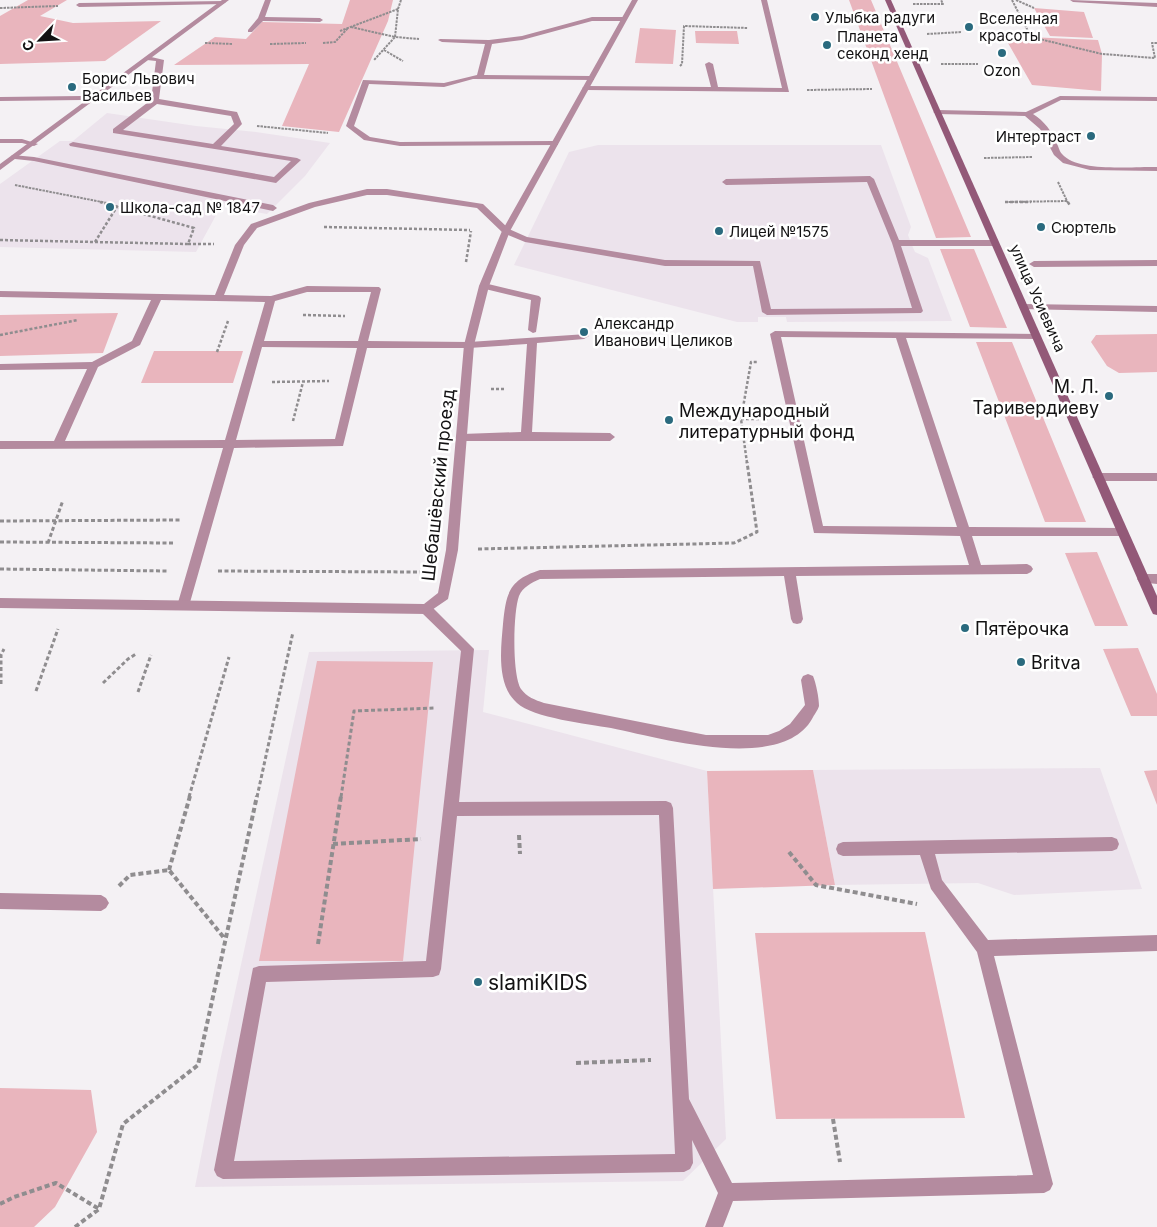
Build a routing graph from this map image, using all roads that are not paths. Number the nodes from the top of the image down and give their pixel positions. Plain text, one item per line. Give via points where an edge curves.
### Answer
1 (268, 0) edge
2 (635, 0) edge
3 (764, 0) edge
4 (888, 0) edge
5 (1075, 0) edge
6 (225, 1) edge
7 (78, 5) road end
8 (1157, 5) edge
9 (261, 19) junction
10 (624, 19) junction
11 (320, 20) road end
12 (250, 31) dead end
13 (442, 40) road end
14 (489, 42) junction
15 (150, 58) junction
16 (709, 64) dead end
17 (480, 77) junction
18 (588, 83) junction
19 (715, 89) junction
20 (0, 98) edge
21 (94, 100) junction
22 (1157, 100) edge
23 (155, 101) junction
24 (938, 112) junction
25 (1027, 114) junction
26 (0, 141) edge
27 (555, 143) junction
28 (34, 144) junction
29 (73, 144) dead end
30 (215, 147) junction
31 (15, 157) junction
32 (0, 168) edge
33 (1157, 169) edge
34 (726, 182) dead end
35 (273, 208) dead end
36 (506, 230) junction
37 (896, 243) junction
38 (995, 243) junction
39 (1157, 263) edge
40 (1034, 264) dead end
41 (484, 286) junction
42 (0, 294) edge
43 (157, 298) junction
44 (218, 299) junction
45 (271, 299) junction
46 (1024, 307) junction
47 (1157, 309) edge
48 (900, 334) junction
49 (532, 335) junction
50 (584, 336) dead end
51 (1037, 336) junction
52 (258, 344) junction
53 (363, 344) junction
54 (469, 345) junction
55 (94, 365) junction
56 (0, 367) edge
57 (526, 436) junction
58 (610, 437) dead end
59 (462, 438) junction
60 (58, 444) junction
61 (229, 444) junction
62 (0, 445) edge
63 (1157, 477) edge
64 (1098, 478) junction
65 (964, 531) junction
66 (1122, 533) junction
67 (1027, 569) dead end
68 (976, 570) junction
69 (789, 571) junction
70 (1143, 579) junction
71 (1157, 579) edge
72 (0, 603) edge
73 (183, 606) junction
74 (426, 609) junction
75 (1157, 610) edge
76 (797, 619) dead end
77 (808, 680) dead end
78 (450, 809) junction
79 (1112, 844) dead end
80 (926, 848) junction
81 (843, 850) dead end
82 (0, 901) edge
83 (101, 903) road end
84 (1157, 943) edge
85 (984, 948) junction
86 (682, 1102) junction
87 (727, 1192) junction
88 (714, 1227) edge

1 - 9 street
2 - 10 street, Шебашёвский проезд
3 - 19 street via 786,90
4 - 24 street, улица Усиевича
5 - 8 street
6 - 7 street
6 - 15 street
9 - 11 street
9 - 12 street
10 - 14 street via 592,19 522,38
10 - 18 street, Шебашёвский проезд
13 - 14 street
14 - 17 street
15 - 21 street
15 - 23 street via 160,60
16 - 19 street
17 - 18 street
17 - 27 street via 444,84 366,82 350,126 358,136 400,144
18 - 19 street
18 - 27 street, Шебашёвский проезд
20 - 21 street
21 - 28 street
22 - 25 street via 1060,98
23 - 30 street via 234,114 238,124
23 - 30 street via 116,131
24 - 25 street
24 - 38 street, улица Усиевича
25 - 33 street via 1047,130 1059,156 1069,163 1101,168
26 - 28 street
27 - 36 street, Шебашёвский проезд
28 - 31 street
29 - 30 street via 276,180 297,160
31 - 32 street
31 - 35 street
34 - 37 street via 870,179
36 - 37 street via 525,239 665,263 757,263 768,312 918,310
36 - 41 street, Шебашёвский проезд
36 - 44 street via 480,206 387,192 349,196 312,205 254,226 240,245
37 - 38 street
38 - 46 street, улица Усиевича
39 - 40 street
41 - 49 street via 536,298
41 - 54 street, Шебашёвский проезд
42 - 43 street
43 - 44 street
43 - 55 street via 136,343
44 - 45 street
45 - 52 street
45 - 53 street via 307,289 376,290
46 - 47 street
46 - 51 street, улица Усиевича
48 - 51 street
48 - 65 street
48 - 65 street via 775,334 818,530
49 - 50 street
49 - 54 street
49 - 57 street
51 - 64 street, улица Усиевича
52 - 53 street
52 - 61 street
53 - 54 street
53 - 61 street via 339,444
54 - 59 street, Шебашёвский проезд
55 - 56 street
55 - 60 street
57 - 58 street
57 - 59 street
59 - 74 street, Шебашёвский проезд via 452,550 444,595
60 - 61 street
60 - 62 street
61 - 73 street
63 - 64 street
64 - 66 street, улица Усиевича
65 - 66 street
65 - 68 street
66 - 70 street, улица Усиевича
67 - 68 street
68 - 69 street
69 - 76 street
69 - 77 street via 546,573 532,576 516,588 512,599 508,675 513,689 529,704 706,741 768,741 783,736 805,718 812,706
70 - 71 street
70 - 75 street, улица Усиевича
72 - 73 street
73 - 74 street
74 - 78 street via 468,650
78 - 86 street via 666,808
78 - 86 street via 433,969 259,974 223,1170 684,1163
79 - 80 street
80 - 81 street
80 - 85 street via 936,884
82 - 83 street
84 - 85 street
85 - 87 street via 1044,1184
86 - 87 street
87 - 88 street

